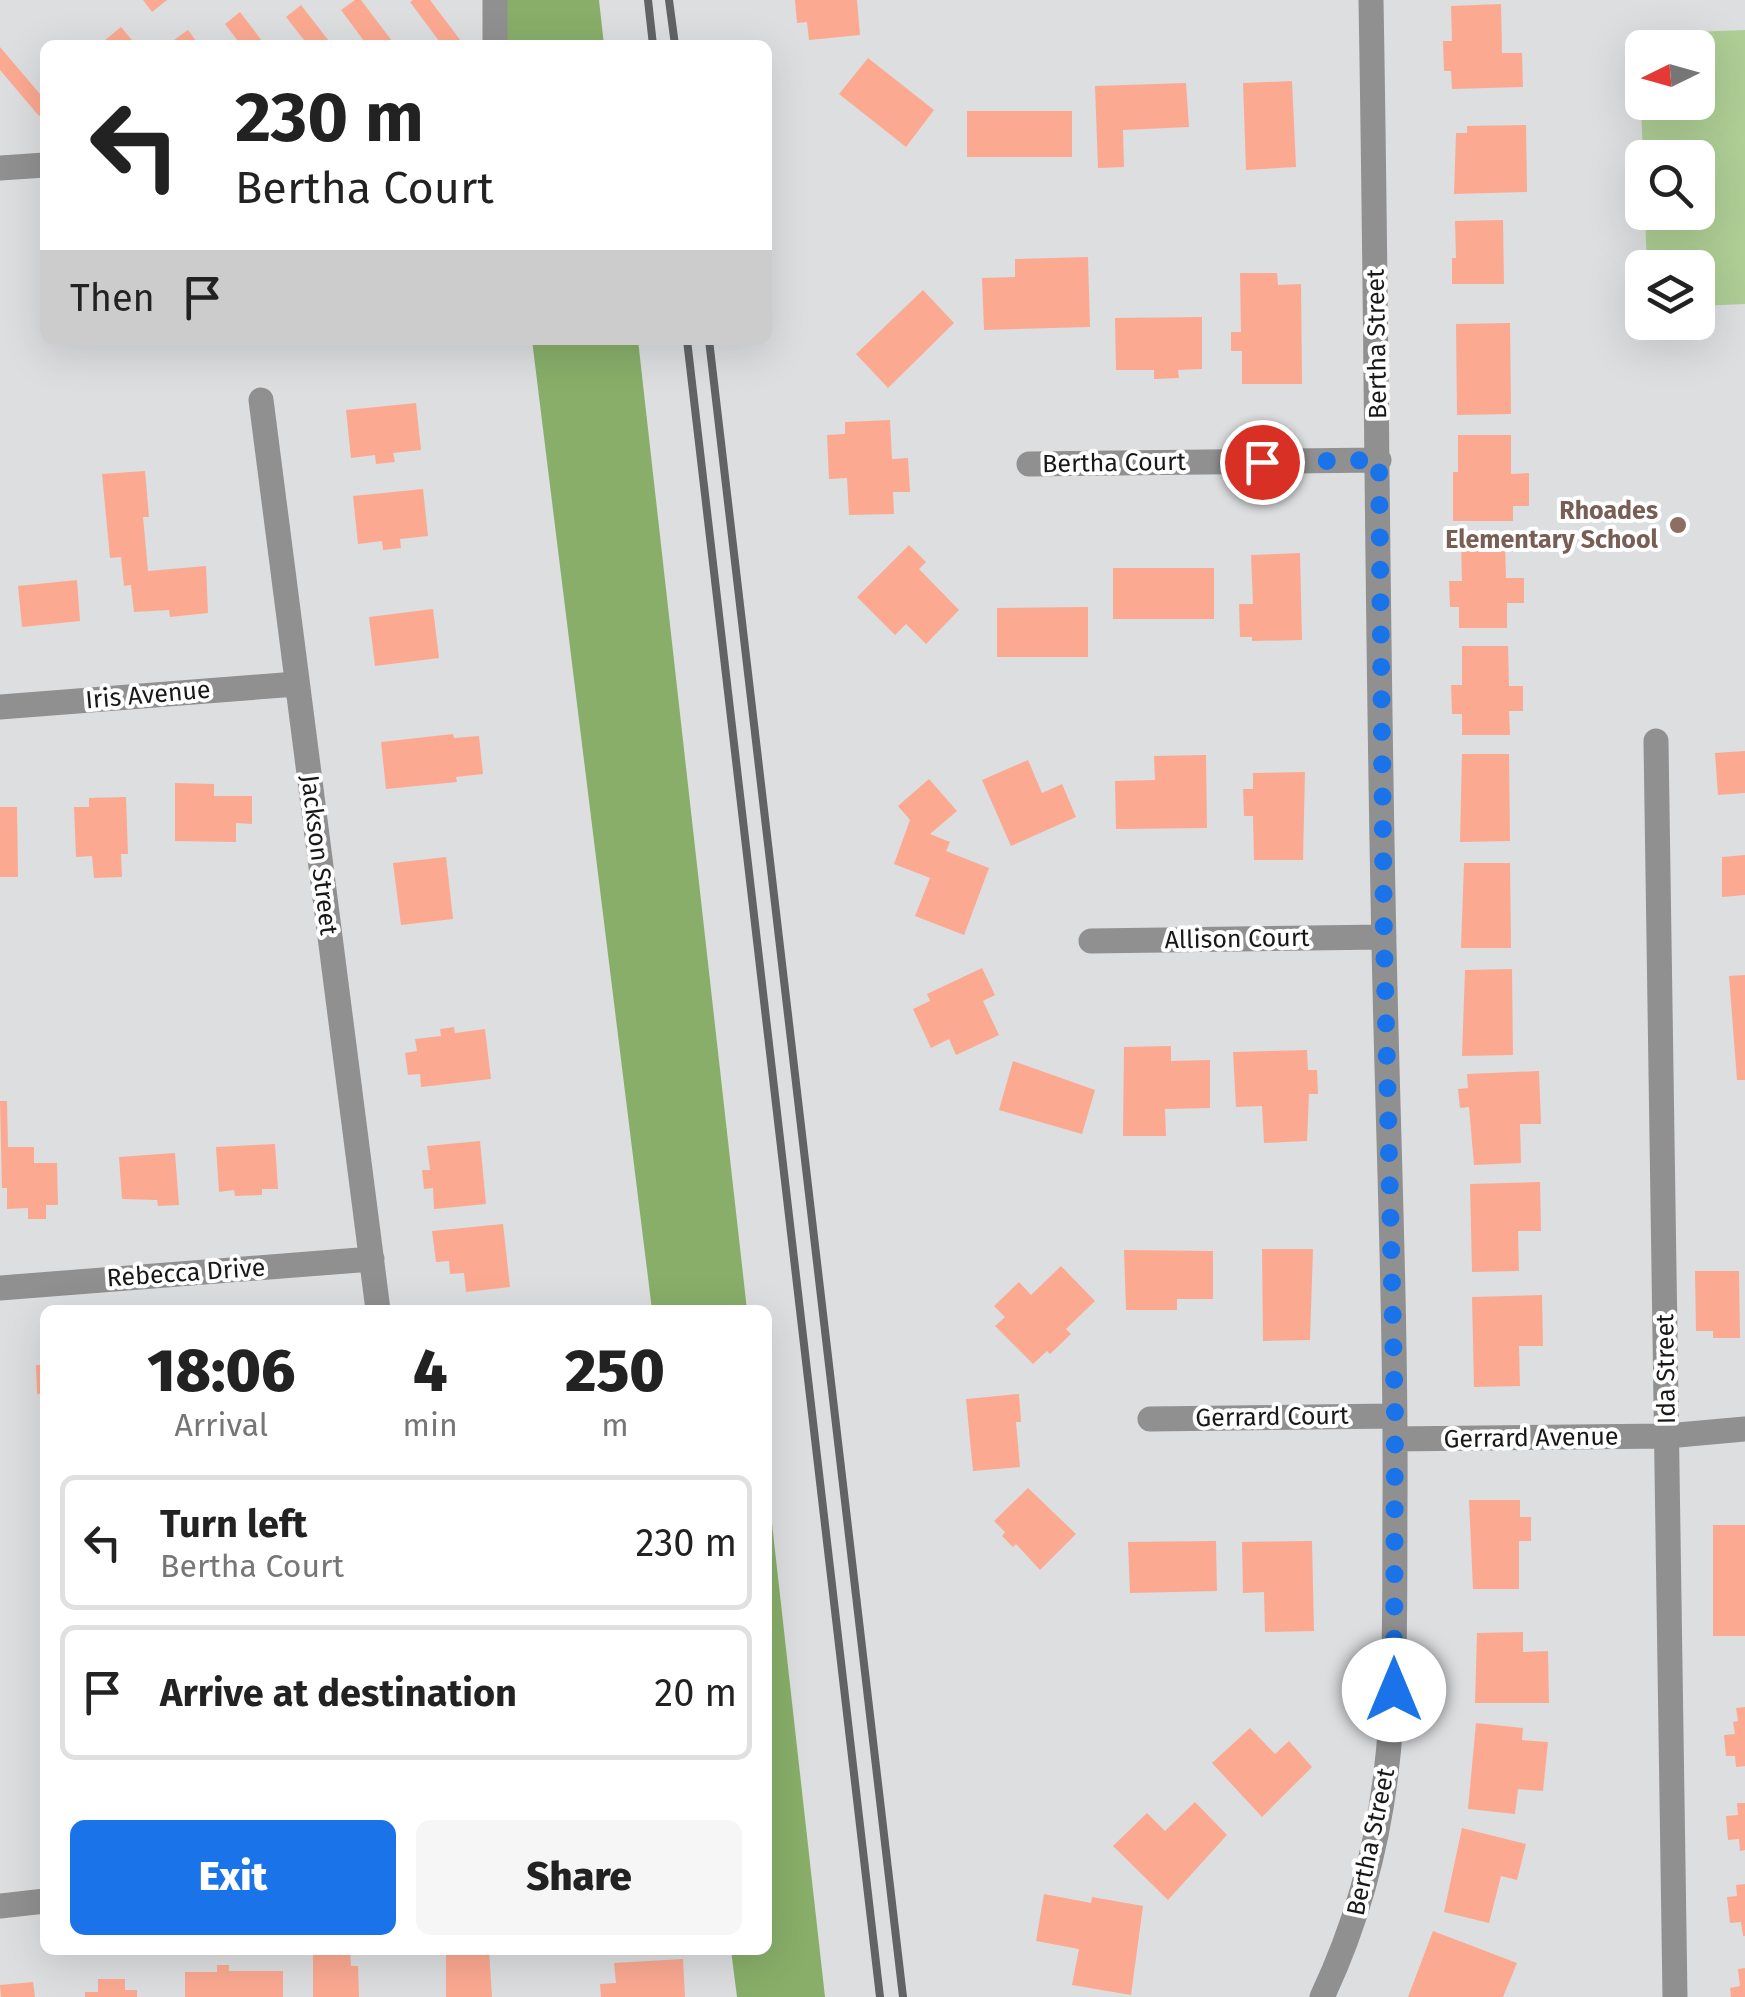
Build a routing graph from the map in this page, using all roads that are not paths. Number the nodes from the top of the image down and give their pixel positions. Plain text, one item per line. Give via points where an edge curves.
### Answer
1 (495, 0) edge
2 (1371, 0) edge
3 (495, 40) edge
4 (40, 165) edge
5 (0, 168) edge
6 (260, 400) dead end
7 (1379, 460) junction
8 (1029, 464) dead end
9 (296, 684) junction
10 (0, 707) edge
11 (1656, 741) dead end
12 (1384, 937) junction
13 (1091, 942) dead end
14 (372, 1258) junction
15 (0, 1288) edge
16 (377, 1305) edge
17 (1150, 1418) dead end
18 (1395, 1428) junction
19 (1745, 1429) edge
20 (1668, 1436) junction
21 (40, 1902) edge
22 (0, 1906) edge
23 (1322, 1997) edge
24 (1676, 1997) edge

1 - 3 street
2 - 7 street, Bertha Street
4 - 5 street
6 - 9 street, Jackson Street
7 - 8 street, Bertha Court
7 - 12 street, Bertha Street
9 - 10 street, Iris Avenue
9 - 14 street, Jackson Street
11 - 20 street, Ida Street
12 - 13 street, Allison Court
12 - 18 street, Bertha Street
14 - 15 street, Rebecca Drive
14 - 16 street, Jackson Street
17 - 18 street, Gerrard Court
18 - 20 street, Gerrard Avenue
18 - 23 street, Bertha Street via 1388,1772 1360,1904
19 - 20 street, Gerrard Avenue
20 - 24 street, Ida Street
21 - 22 street

